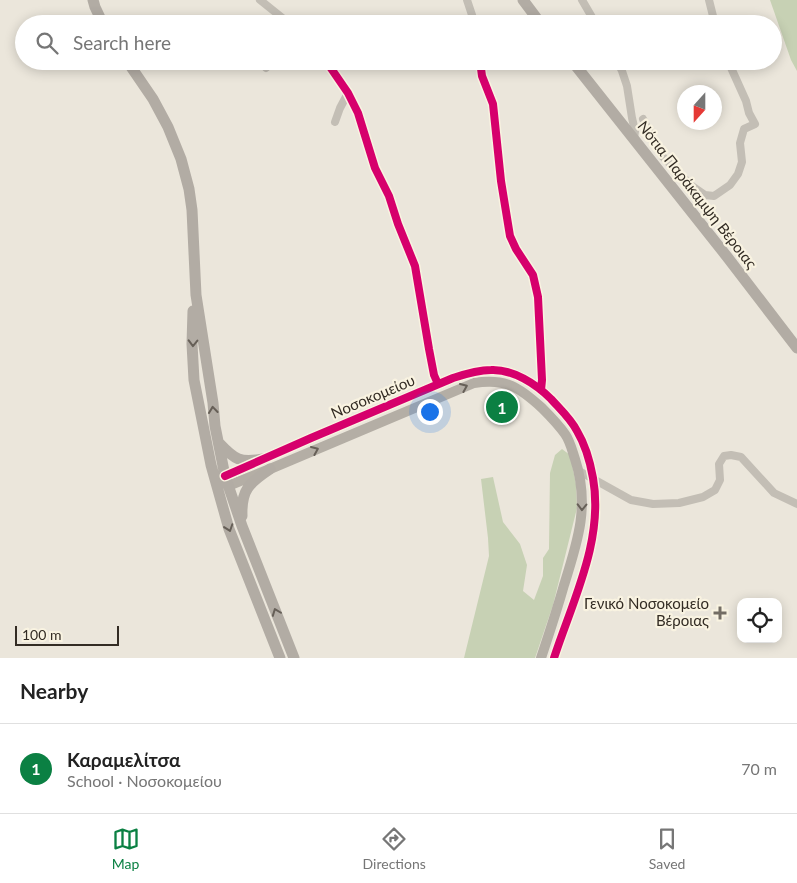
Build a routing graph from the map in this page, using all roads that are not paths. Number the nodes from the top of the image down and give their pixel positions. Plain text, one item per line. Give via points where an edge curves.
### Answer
1 (93, 0) edge
2 (260, 0) edge
3 (467, 0) edge
4 (523, 0) edge
5 (582, 0) edge
6 (708, 0) edge
7 (99, 15) edge
8 (279, 15) edge
9 (472, 15) edge
10 (534, 15) edge
11 (591, 15) edge
12 (712, 15) edge
13 (134, 70) edge
14 (332, 70) edge
15 (481, 70) edge
16 (579, 70) edge
17 (622, 70) edge
18 (732, 70) edge
19 (348, 93) junction
20 (643, 119) dead end
21 (335, 122) dead end
22 (634, 139) junction
23 (196, 295) junction
24 (797, 348) edge
25 (438, 384) junction
26 (541, 390) junction
27 (218, 443) junction
28 (263, 459) junction
29 (270, 469) junction
30 (579, 471) junction
31 (593, 479) junction
32 (223, 481) junction
33 (797, 504) edge
34 (242, 526) junction
35 (280, 658) edge
36 (294, 658) edge
37 (541, 658) edge
38 (554, 658) edge

1 - 7 main road
2 - 8 street
3 - 9 street
4 - 10 main road
5 - 11 street
6 - 12 street
13 - 23 main road via 168,127 181,159 192,210
14 - 19 street
15 - 26 street via 493,104 510,236 533,276 538,296
16 - 22 main road, Νότια Παράκαμψη Βέροιας
17 - 22 street via 631,104
18 - 20 street via 754,124 744,129 738,174 730,185 714,196 705,195 692,186 663,157
19 - 21 street
19 - 25 street via 415,266
22 - 24 main road, Νότια Παράκαμψη Βέροιας
27 -> 23 main road
23 -> 32 main road via 192,344 194,380
25 - 26 street, Νοσοκομείου via 473,372 491,370 506,372
25 - 28 street, Νοσοκομείου
26 - 31 street, Νοσοκομείου via 577,431 586,448
27 - 28 main road via 240,460
27 - 32 main road
28 - 32 street, Νοσοκομείου
29 -> 30 street, Νοσοκομείου via 474,383 489,381 516,387 554,420 566,436
29 - 32 street, Νοσοκομείου
29 - 34 main road via 255,479 245,492
30 - 31 street
30 -> 37 street, Νοσοκομείου via 582,517 577,545
31 - 33 street via 632,500 653,504 679,503 703,497 715,490 720,480 719,464 724,456 731,455 741,457 774,493
31 - 38 street, Νοσοκομείου via 596,510 589,554
32 - 34 main road
32 -> 35 main road via 229,529
36 -> 34 main road

